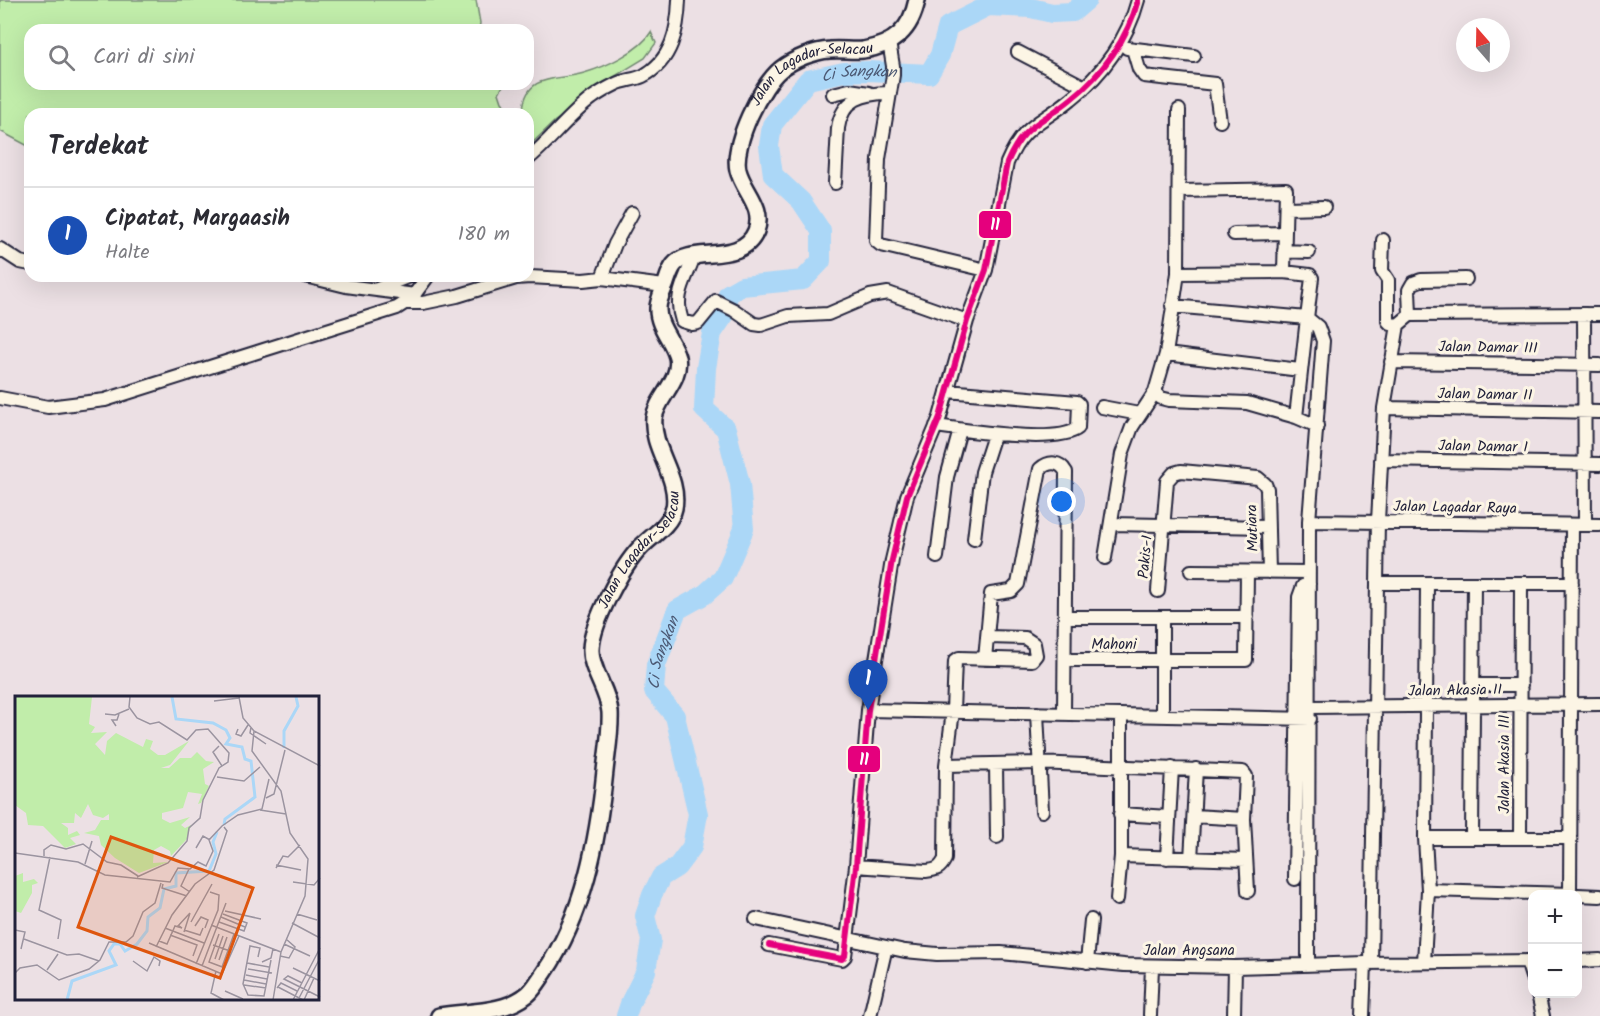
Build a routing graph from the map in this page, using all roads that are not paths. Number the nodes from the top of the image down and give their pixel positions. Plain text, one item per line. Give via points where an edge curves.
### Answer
1 (679, 0) edge
2 (917, 0) edge
3 (1138, 0) edge
4 (889, 42) junction
5 (1119, 45) junction
6 (1133, 49) junction
7 (1018, 52) dead end
8 (1194, 56) dead end
9 (1085, 87) junction
10 (870, 93) junction
11 (889, 93) junction
12 (833, 94) dead end
13 (1179, 110) dead end
14 (1220, 121) dead end
15 (534, 154) edge
16 (835, 183) dead end
17 (1179, 191) junction
18 (1323, 207) dead end
19 (1286, 208) junction
20 (632, 213) dead end
21 (1285, 233) junction
22 (1234, 234) dead end
23 (1383, 240) dead end
24 (0, 249) edge
25 (1284, 251) junction
26 (1309, 252) dead end
27 (694, 256) junction
28 (24, 262) edge
29 (986, 270) junction
30 (1284, 272) junction
31 (1178, 273) junction
32 (534, 278) edge
33 (602, 278) junction
34 (1466, 279) dead end
35 (330, 282) edge
36 (394, 282) edge
37 (424, 282) edge
38 (503, 282) edge
39 (655, 286) junction
40 (376, 289) junction
41 (411, 299) junction
42 (1173, 306) junction
43 (1584, 314) junction
44 (1600, 314) edge
45 (1410, 315) junction
46 (1307, 318) junction
47 (967, 321) junction
48 (1398, 325) junction
49 (1166, 354) junction
50 (1391, 362) junction
51 (1584, 364) junction
52 (1600, 365) edge
53 (1300, 370) junction
54 (948, 391) junction
55 (1155, 392) junction
56 (0, 398) edge
57 (1102, 407) dead end
58 (1384, 408) junction
59 (1585, 412) junction
60 (1600, 412) edge
61 (1139, 414) junction
62 (1296, 417) junction
63 (936, 426) junction
64 (1317, 426) junction
65 (960, 430) junction
66 (994, 435) junction
67 (1381, 460) junction
68 (1585, 464) junction
69 (1600, 464) edge
70 (1265, 484) joint
71 (1309, 521) junction
72 (1378, 521) junction
73 (1111, 524) junction
74 (1164, 525) junction
75 (1578, 525) junction
76 (1600, 525) edge
77 (1269, 527) junction
78 (974, 539) dead end
79 (937, 557) dead end
80 (1105, 558) dead end
81 (1191, 571) dead end
82 (1247, 572) junction
83 (1269, 572) junction
84 (1309, 578) junction
85 (1377, 583) junction
86 (1427, 583) junction
87 (1474, 583) junction
88 (1521, 583) junction
89 (1572, 583) junction
90 (1158, 591) dead end
91 (1066, 617) junction
92 (1247, 617) junction
93 (1162, 618) junction
94 (988, 637) junction
95 (985, 659) junction
96 (1065, 660) junction
97 (1162, 660) junction
98 (1473, 685) junction
99 (1521, 685) junction
100 (1600, 704) edge
101 (1521, 705) junction
102 (1571, 705) junction
103 (1426, 706) junction
104 (1473, 706) junction
105 (1375, 707) junction
106 (868, 710) junction
107 (953, 711) junction
108 (1037, 712) junction
109 (1310, 713) junction
110 (1064, 714) junction
111 (1121, 716) junction
112 (1162, 716) junction
113 (1296, 719) junction
114 (1038, 763) junction
115 (946, 765) junction
116 (996, 765) junction
117 (1120, 766) junction
118 (1172, 768) junction
119 (1196, 769) junction
120 (1042, 811) dead end
121 (1120, 814) junction
122 (1194, 816) junction
123 (1169, 817) junction
124 (1244, 819) junction
125 (997, 837) dead end
126 (1425, 838) junction
127 (1473, 838) junction
128 (1520, 838) junction
129 (1570, 838) junction
130 (1121, 856) junction
131 (1167, 858) junction
132 (1191, 860) junction
133 (1246, 860) junction
134 (856, 866) junction
135 (1295, 879) dead end
136 (1428, 890) junction
137 (1572, 890) edge
138 (1248, 891) dead end
139 (1528, 893) edge
140 (1582, 895) edge
141 (1600, 896) edge
142 (1117, 899) dead end
143 (756, 919) dead end
144 (1091, 920) dead end
145 (848, 938) junction
146 (769, 945) dead end
147 (886, 947) junction
148 (1600, 960) edge
149 (1528, 961) edge
150 (1582, 961) edge
151 (1087, 962) junction
152 (1424, 962) junction
153 (1368, 963) junction
154 (1308, 964) junction
155 (1152, 967) junction
156 (1235, 967) junction
157 (1539, 998) edge
158 (1150, 1015) edge
159 (1234, 1015) edge
160 (439, 1016) edge
161 (870, 1016) edge
162 (1363, 1016) edge
163 (1543, 1016) edge

1 - 15 street via 676,32 659,63 642,76 593,98
2 - 4 street, Jalan Lagadar-Selacau via 911,22
3 - 5 street
4 - 11 street via 893,70
4 - 27 street, Jalan Lagadar-Selacau via 862,50 812,54 779,70 761,94 737,156 740,176 759,214 757,230 741,247
5 - 6 street
5 - 9 street
6 - 8 street
6 - 14 street via 1144,76 1215,84
7 - 9 street
9 - 29 street via 1031,126 1014,148 1002,183
10 - 11 street
10 - 12 street via 849,90
10 - 16 street via 845,106 839,120
11 - 29 street via 879,159 877,243
13 - 17 street
17 - 19 street via 1283,188 1287,190
17 - 31 street
18 - 19 street
19 - 21 street
20 - 33 street
21 - 22 street
21 - 25 street
23 - 48 street via 1388,321
24 - 28 street
25 - 26 street
25 - 30 street
27 - 39 street, Jalan Lagadar-Selacau via 675,262
27 - 47 street via 678,303 682,321 692,324 698,323 718,301 761,326 788,316 828,314 870,296 888,293
29 - 47 street
30 - 31 street
30 - 46 street via 1312,278
31 - 42 street
32 - 33 street
33 - 39 street
34 - 45 street via 1413,283 1409,290
35 - 40 street
36 - 40 street
37 - 41 street
38 - 41 street via 423,303
39 - 160 street, Jalan Lagadar-Selacau via 658,316 678,361 674,378 656,412 654,427 673,484 675,503 669,520 627,565 593,634 592,661 610,713 595,849 585,883 551,963 529,994 492,1010
40 - 41 street
41 - 56 street via 358,321 105,400 48,407
42 - 46 street
42 - 49 street
43 - 44 street
43 - 45 street
43 - 51 street
45 - 48 street
46 - 53 street
46 - 64 street via 1318,327 1323,341
47 - 54 street
48 - 50 street
49 - 53 street
49 - 55 street
50 - 51 street, Jalan Damar III
50 - 58 street
51 - 52 street, Jalan Damar III
51 - 59 street
53 - 62 street
54 - 63 street
54 - 66 street via 1079,404 1076,431
55 - 61 street
55 - 62 street via 1164,399 1247,403
57 - 61 street
58 - 59 street, Jalan Damar II
58 - 67 street
59 - 60 street, Jalan Damar II
59 - 68 street
61 - 73 street via 1122,453
62 - 64 street
63 - 65 street
63 - 106 street via 907,496 892,560
64 - 71 street
65 - 66 street
65 - 79 street via 947,477
66 - 78 street via 982,472
67 - 68 street, Jalan Damar I
67 - 72 street
68 - 69 street, Jalan Damar I
68 - 75 street
70 - 74 street, Pakis-I via 1258,478 1174,472 1167,481
70 - 77 street, Mutiara
71 - 72 street, Jalan Lagadar Raya
71 - 84 street
72 - 75 street, Jalan Lagadar Raya
72 - 85 street
73 - 74 street
73 - 80 street
74 - 77 street
74 - 90 street, Pakis-I
75 - 76 street, Jalan Lagadar Raya
75 - 89 street
77 - 83 street, Mutiara
81 - 82 street
82 - 83 street
82 - 92 street
83 - 84 street
84 - 109 street
84 - 113 street via 1299,597
85 - 86 street
85 - 105 street
86 - 87 street
86 - 103 street
87 - 88 street
87 - 98 street
88 - 89 street
88 - 99 street, Jalan Akasia III
89 - 102 street
91 - 93 street
91 - 94 street via 1066,472 1059,464 1050,463 1040,469 1018,584 1011,591 991,594
91 - 96 street
92 - 93 street
92 - 97 street, Mahoni via 1246,660
93 - 97 street
94 - 95 street
94 - 95 street via 1025,638 1034,644 1036,655 1032,660
95 - 107 street via 956,659
96 - 97 street, Mahoni
96 - 110 street
97 - 112 street
98 - 99 street
98 - 104 street
99 - 101 street, Jalan Akasia III
100 - 102 street, Jalan Akasia II
101 - 102 street, Jalan Akasia II
101 - 104 street, Jalan Akasia II
101 - 128 street, Jalan Akasia III
102 - 129 street
103 - 104 street, Jalan Akasia II
103 - 105 street, Jalan Akasia II
103 - 126 street
104 - 127 street
105 - 109 street, Jalan Akasia II
105 - 153 street
106 - 107 street, Jalan Akasia II
106 - 134 street
107 - 108 street, Jalan Akasia II
107 - 115 street
108 - 110 street, Jalan Akasia II
108 - 114 street
109 - 113 street, Jalan Akasia II
109 - 154 street
110 - 111 street, Jalan Akasia II
111 - 112 street, Jalan Akasia II
111 - 117 street
112 - 113 street, Jalan Akasia II
113 - 135 street
114 - 116 street
114 - 117 street
114 - 120 street
115 - 116 street
115 - 134 street via 945,859 941,867 926,871
116 - 125 street
117 - 118 street
117 - 121 street
118 - 119 street
118 - 123 street
119 - 122 street
119 - 124 street via 1245,774
121 - 123 street
121 - 130 street
122 - 124 street
122 - 132 street
123 - 131 street
124 - 133 street
126 - 127 street
126 - 136 street
127 - 128 street
128 - 129 street
129 - 137 street
130 - 131 street
130 - 142 street
131 - 132 street
132 - 133 street
133 - 138 street
134 - 145 street
136 - 139 street
136 - 152 street
140 - 141 street
143 - 145 street, Jalan Angsana
144 - 151 street
145 - 146 street via 842,959
145 - 147 street, Jalan Angsana
147 - 151 street, Jalan Angsana via 937,954 1001,953
147 - 161 street
148 - 150 street
149 - 152 street, Jalan Angsana
151 - 155 street, Jalan Angsana
152 - 153 street, Jalan Angsana
153 - 154 street, Jalan Angsana
153 - 162 street
154 - 156 street, Jalan Angsana
155 - 156 street, Jalan Angsana
155 - 158 street
156 - 159 street
157 - 163 street

